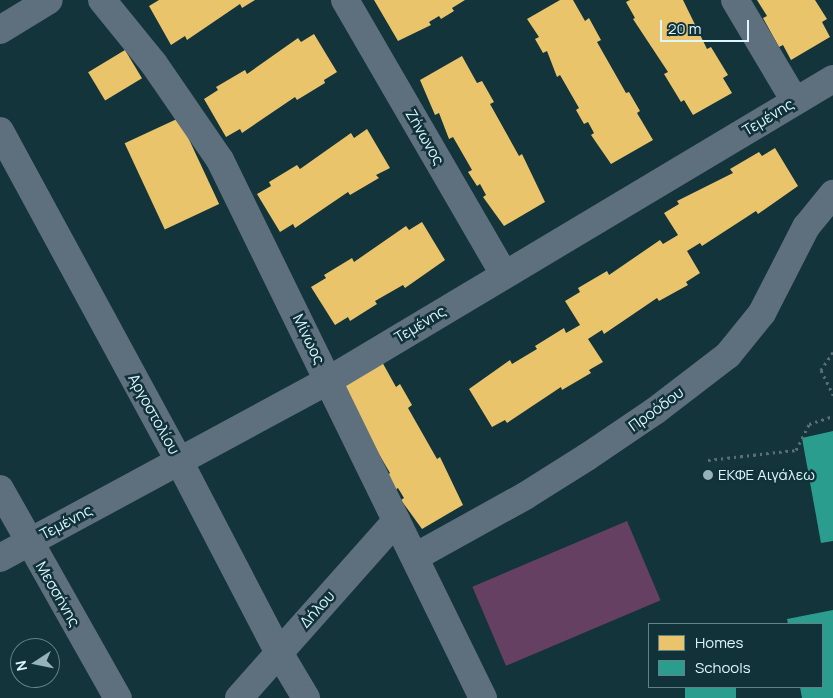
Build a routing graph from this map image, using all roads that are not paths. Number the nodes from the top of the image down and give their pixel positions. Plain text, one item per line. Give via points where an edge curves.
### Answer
1 (49, 0) edge
2 (102, 0) edge
3 (346, 0) edge
4 (735, 0) edge
5 (0, 30) edge
6 (833, 79) edge
7 (795, 101) junction
8 (0, 131) edge
9 (833, 194) edge
10 (504, 274) junction
11 (328, 380) junction
12 (179, 460) junction
13 (0, 489) edge
14 (396, 521) junction
15 (29, 542) junction
16 (415, 557) junction
17 (0, 558) edge
18 (278, 652) junction
19 (118, 698) edge
20 (239, 698) edge
21 (306, 698) edge
22 (483, 698) edge

1 - 5 street
2 - 11 street, Μίνωος via 154,64 220,160
3 - 10 street, Ζήνωνος
4 - 7 street
6 - 7 street, Τεμένης
7 - 10 street, Τεμένης
8 - 12 street, Αργοστολίου
9 - 16 street, Προόδου via 806,228 762,313 728,355 655,411 579,462
10 - 11 street, Τεμένης
11 - 12 street, Τεμένης
11 - 14 street, Μίνωος
12 - 15 street, Τεμένης
12 - 18 street, Αργοστολίου
13 - 15 street, Μεσσήνης
14 - 16 street, Μίνωος
14 - 18 street, Δήλου
15 - 17 street, Τεμένης
15 - 19 street, Μεσσήνης
16 - 22 street, Μίνωος
18 - 20 street, Δήλου
18 - 21 street, Αργοστολίου

